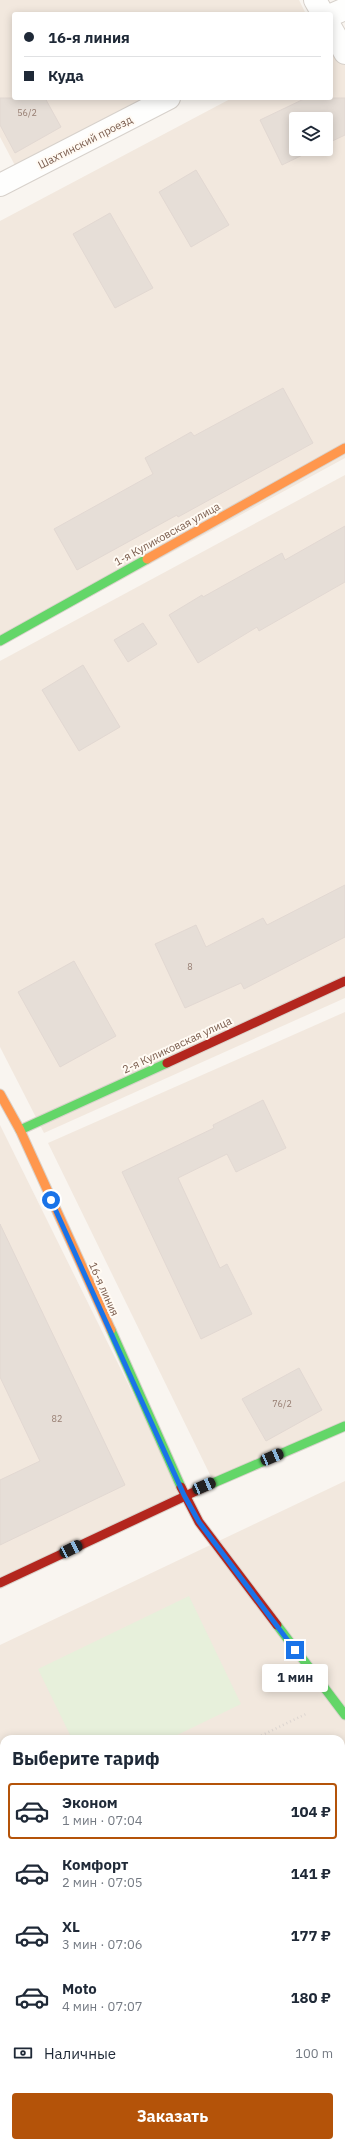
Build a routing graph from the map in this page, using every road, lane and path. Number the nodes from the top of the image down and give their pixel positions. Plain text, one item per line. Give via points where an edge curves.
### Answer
1 (315, 0) edge
2 (345, 9) edge
3 (322, 12) edge
4 (333, 14) edge
5 (333, 32) edge
6 (345, 53) edge
7 (166, 100) edge
8 (0, 185) edge
9 (345, 448) edge
10 (0, 641) edge
11 (345, 981) edge
12 (0, 1094) edge
13 (20, 1130) junction
14 (345, 1426) edge
15 (184, 1495) junction
16 (0, 1583) edge
17 (334, 1700) junction
18 (345, 1715) edge
19 (262, 1735) edge

1 - 3 street
2 - 4 street
5 - 6 street
7 - 8 street, Шахтинский проезд
9 - 10 street, 1-я Куликовская улица
11 - 13 street, 2-я Куликовская улица
12 - 13 street, 16-я линия
13 - 15 street, 16-я линия
14 - 15 street
15 - 16 street
15 - 17 street, 16-я линия via 199,1522
17 - 18 street, 16-я линия
17 - 19 path

